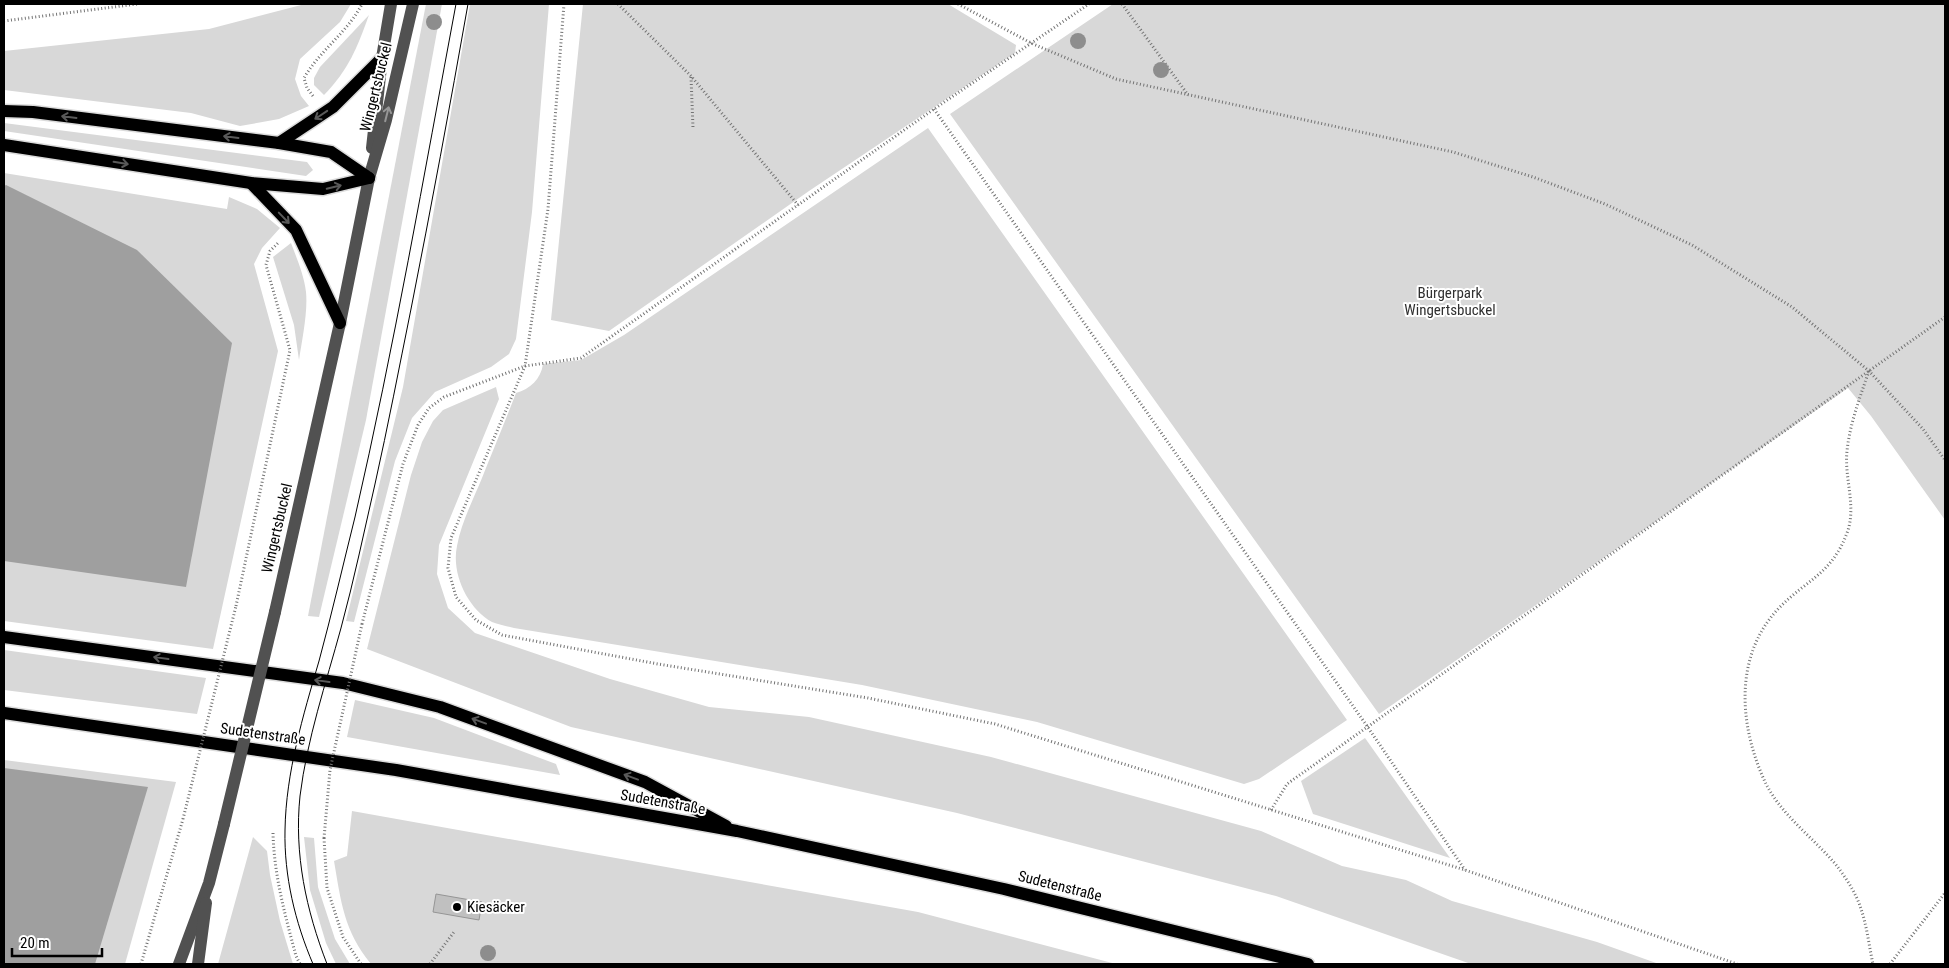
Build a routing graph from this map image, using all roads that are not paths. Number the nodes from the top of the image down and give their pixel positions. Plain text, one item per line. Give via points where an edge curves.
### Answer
1 (391, 4) edge
2 (413, 4) edge
3 (382, 58) junction
4 (4, 110) edge
5 (279, 143) junction
6 (4, 145) edge
7 (369, 178) junction
8 (250, 183) junction
9 (340, 323) junction
10 (4, 637) edge
11 (4, 713) edge
12 (737, 832) junction
13 (209, 883) junction
14 (179, 964) edge
15 (198, 964) edge
16 (1308, 964) edge

1 - 3 street, Wingertsbuckel
7 -> 2 street, Wingertsbuckel
3 -> 5 main road via 326,113
3 - 7 street, Wingertsbuckel
5 -> 4 main road
5 - 7 main road via 331,152
6 -> 8 main road
8 -> 7 main road via 323,190
7 - 9 street, Wingertsbuckel
8 -> 9 main road via 296,230
9 - 13 street, Wingertsbuckel, bridge via 275,612
12 -> 10 main road via 645,782 440,707 342,684
11 - 12 main road, Sudetenstraße via 396,770
12 - 16 main road, Sudetenstraße via 1004,889
13 - 14 street, Wingertsbuckel
13 - 15 street, Wingertsbuckel

